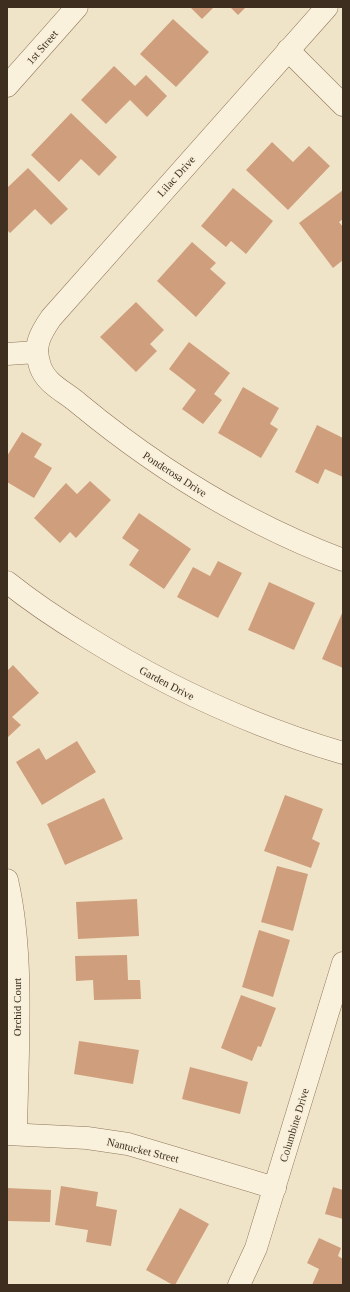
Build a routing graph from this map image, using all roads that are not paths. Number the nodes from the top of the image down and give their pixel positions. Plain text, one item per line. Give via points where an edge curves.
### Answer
1 (77, 7) edge
2 (327, 7) edge
3 (288, 50) junction
4 (7, 86) edge
5 (343, 105) edge
6 (38, 352) junction
7 (7, 354) edge
8 (343, 560) edge
9 (7, 582) edge
10 (343, 753) edge
11 (7, 880) edge
12 (343, 963) edge
13 (12, 1134) edge
14 (275, 1188) junction
15 (238, 1285) edge

1 - 4 street, 1st Street
2 - 3 street, Lilac Drive
3 - 5 street
3 - 6 street, Lilac Drive via 51,318 38,337
6 - 7 street
6 - 8 street, Ponderosa Drive via 40,366 54,386 73,398 119,436 195,489 258,524
9 - 10 street, Garden Drive via 58,620 110,652 193,697 246,720
11 - 13 street, Orchid Court via 14,908 18,1002
12 - 14 street, Columbine Drive
13 - 14 street, Nantucket Street via 87,1138 128,1144
14 - 15 street, Columbine Drive via 256,1248

